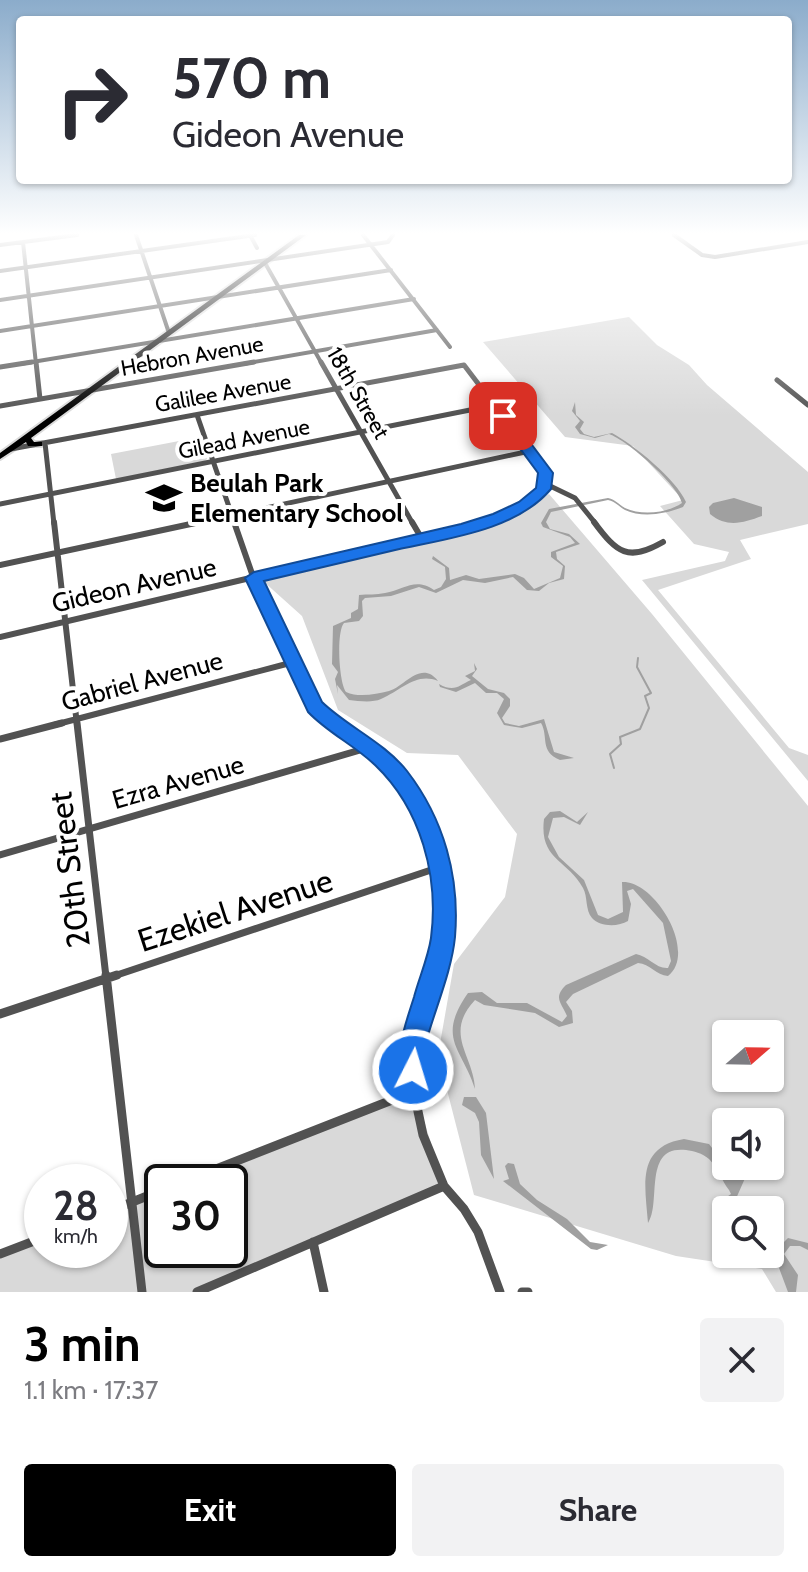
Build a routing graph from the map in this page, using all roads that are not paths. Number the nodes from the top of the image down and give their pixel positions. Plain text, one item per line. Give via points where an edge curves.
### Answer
1 (27, 295) edge
2 (29, 295) edge
3 (156, 295) edge
4 (221, 295) edge
5 (234, 295) edge
6 (283, 295) edge
7 (411, 295) edge
8 (217, 298) junction
9 (414, 299) junction
10 (0, 300) edge
11 (159, 306) junction
12 (296, 318) junction
13 (32, 326) junction
14 (437, 330) junction
15 (0, 331) edge
16 (169, 333) junction
17 (159, 340) junction
18 (450, 347) dead end
19 (315, 351) junction
20 (36, 361) junction
21 (0, 367) edge
22 (777, 380) dead end
23 (337, 389) junction
24 (92, 390) junction
25 (40, 399) junction
26 (495, 405) junction
27 (808, 405) edge
28 (0, 406) edge
29 (197, 415) junction
30 (362, 432) junction
31 (27, 437) junction
32 (42, 443) junction
33 (11, 449) junction
34 (530, 451) junction
35 (0, 457) edge
36 (213, 462) junction
37 (389, 481) junction
38 (546, 484) junction
39 (51, 494) junction
40 (0, 504) edge
41 (232, 515) junction
42 (422, 539) junction
43 (663, 542) dead end
44 (58, 553) junction
45 (0, 565) edge
46 (254, 578) junction
47 (66, 621) junction
48 (0, 637) edge
49 (294, 662) junction
50 (77, 719) junction
51 (0, 739) edge
52 (367, 748) junction
53 (90, 828) junction
54 (0, 855) edge
55 (440, 867) junction
56 (108, 978) junction
57 (0, 1014) edge
58 (415, 1091) junction
59 (229, 1164) edge
60 (444, 1186) junction
61 (144, 1197) edge
62 (132, 1202) junction
63 (128, 1204) edge
64 (313, 1242) junction
65 (24, 1245) edge
66 (0, 1254) edge
67 (142, 1292) edge
68 (197, 1292) edge
69 (324, 1292) edge
70 (500, 1292) edge

1 - 10 street
2 - 13 street
3 - 11 street
4 - 8 main road
5 - 8 street
6 - 12 street, 18th Street
7 - 9 street
8 - 11 street
8 - 16 main road
9 - 12 street
9 - 14 street
11 - 13 street
11 - 16 street
12 - 17 street
12 - 19 street, 18th Street
13 - 15 street
13 - 20 street
14 - 18 street
14 - 19 street, Hebron Avenue
16 - 17 main road
17 - 20 street
17 - 24 main road
19 - 23 street, 18th Street
19 - 24 street, Hebron Avenue
20 - 21 street
20 - 25 street
22 - 27 street
23 - 26 street, Galilee Avenue via 464,365
23 - 29 street, Galilee Avenue
23 - 30 street, 18th Street
24 - 25 street, Hebron Avenue
24 - 31 main road
25 - 28 street, Hebron Avenue
26 - 30 street, Gilead Avenue
26 - 34 street
29 - 32 street, Galilee Avenue
29 - 36 street
30 - 36 street, Gilead Avenue
30 - 37 street, 18th Street
31 - 32 main road via 31,444
31 - 33 main road
32 - 33 street, Galilee Avenue
32 - 39 street, 20th Street
33 - 35 main road
34 - 37 street
34 - 38 street via 546,473
36 - 39 street, Gilead Avenue
36 - 41 street
37 - 41 street
37 - 42 street, 18th Street
38 - 42 street, Gideon Avenue via 514,511
38 - 43 street via 573,495 616,550 643,554
39 - 40 street, Gilead Avenue
39 - 44 street, 20th Street
41 - 44 street
41 - 46 street
42 - 46 street, Gideon Avenue
44 - 45 street
44 - 47 street, 20th Street
46 - 47 street, Gideon Avenue
46 - 49 street
47 - 48 street, Gideon Avenue
47 - 50 street, 20th Street
49 - 50 street, Gabriel Avenue
49 - 52 street via 315,707
50 - 51 street, Gabriel Avenue
50 - 53 street, 20th Street
52 - 53 street, Ezra Avenue
52 - 55 street via 415,798
53 - 54 street, Ezra Avenue
53 - 56 street, 20th Street
55 - 56 street, Ezekiel Avenue
55 - 58 street via 443,939 414,1040
56 - 57 street, Ezekiel Avenue
56 - 62 street, 20th Street
58 - 59 street
58 - 60 street via 423,1135
60 - 64 street
60 - 70 street via 478,1232
61 - 62 street
62 - 63 street
62 - 67 street, 20th Street
64 - 68 street
64 - 69 street
65 - 66 street

